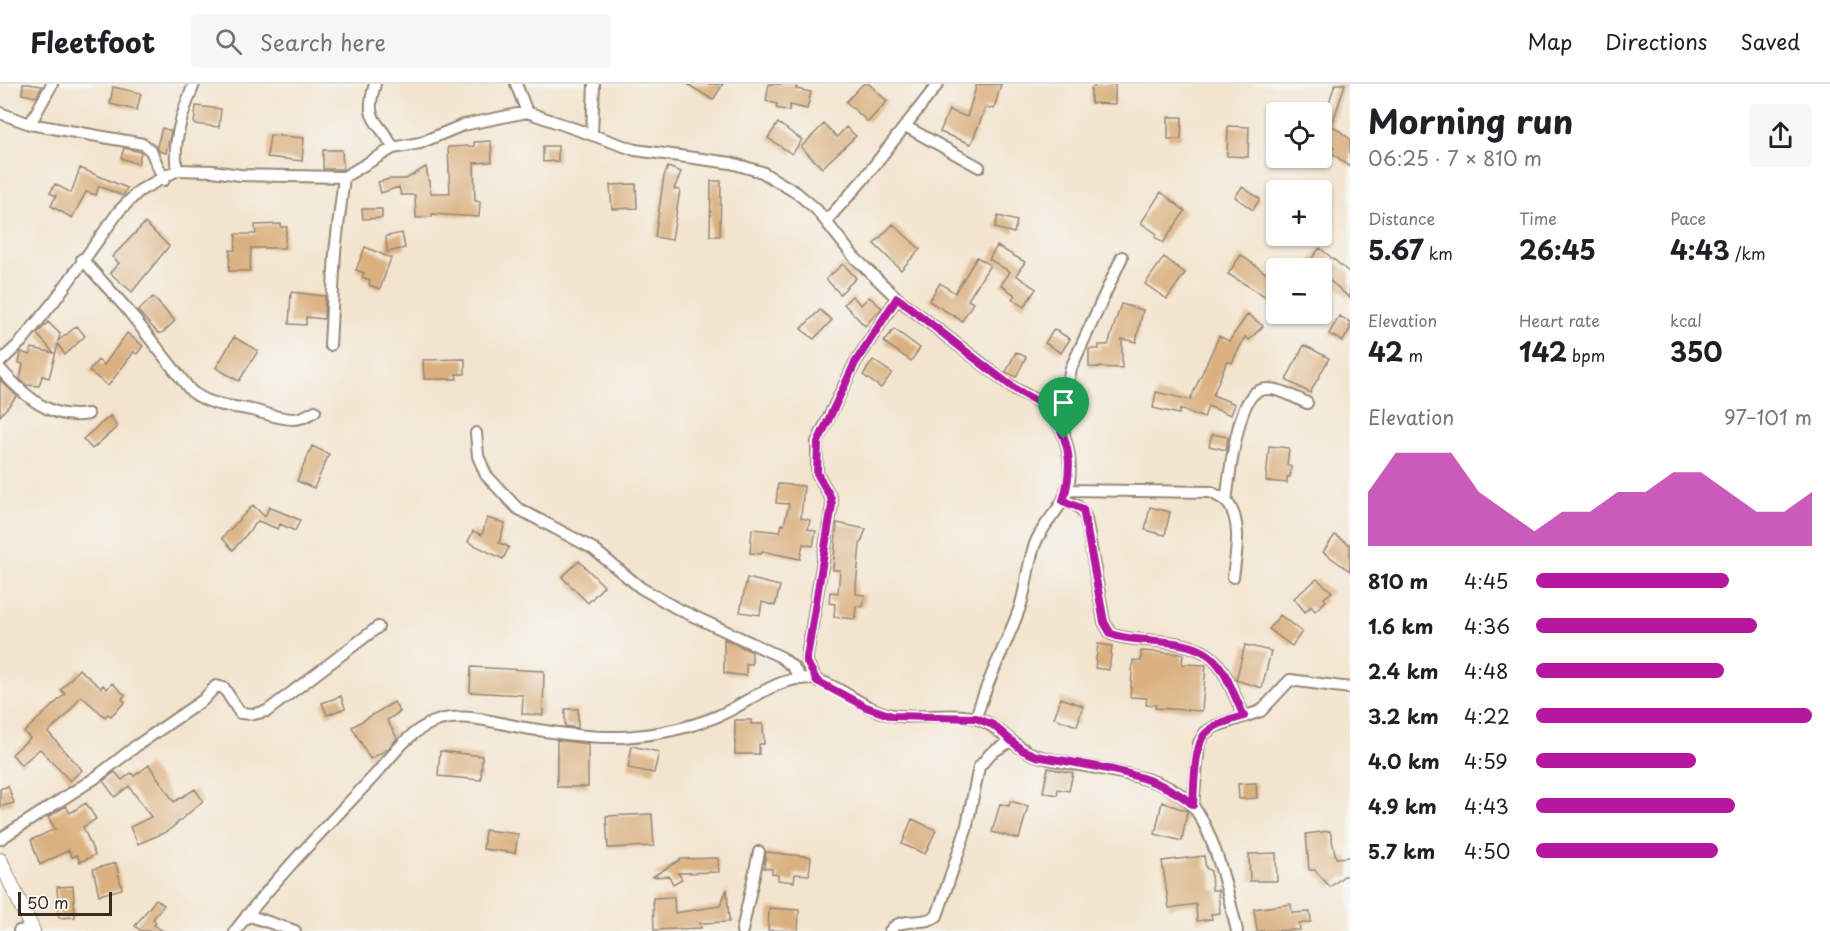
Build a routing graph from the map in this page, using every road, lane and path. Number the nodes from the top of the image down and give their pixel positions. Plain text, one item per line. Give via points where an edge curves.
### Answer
1 (52, 84) edge
2 (194, 84) edge
3 (375, 84) edge
4 (516, 84) edge
5 (594, 84) edge
6 (938, 84) edge
7 (527, 112) junction
8 (0, 113) edge
9 (30, 124) junction
10 (905, 126) junction
11 (592, 133) junction
12 (393, 148) junction
13 (979, 167) dead end
14 (177, 170) junction
15 (344, 177) junction
16 (164, 180) junction
17 (826, 221) junction
18 (1122, 257) dead end
19 (82, 259) junction
20 (897, 298) junction
21 (330, 345) dead end
22 (0, 362) edge
23 (0, 369) edge
24 (1307, 403) dead end
25 (315, 411) dead end
26 (88, 414) dead end
27 (476, 433) dead end
28 (1064, 439) junction
29 (1064, 495) junction
30 (1226, 502) junction
31 (1233, 577) dead end
32 (378, 627) dead end
33 (801, 679) junction
34 (817, 681) junction
35 (1350, 688) edge
36 (1244, 716) junction
37 (976, 718) junction
38 (1011, 741) junction
39 (1193, 805) junction
40 (0, 839) edge
41 (759, 852) dead end
42 (0, 860) edge
43 (248, 915) junction
44 (28, 930) edge
45 (235, 931) edge
46 (295, 931) edge
47 (741, 931) edge
48 (890, 931) edge
49 (1237, 931) edge

1 - 9 street
2 - 14 street via 174,150
3 - 12 street via 370,112
4 - 7 street
5 - 11 street
6 - 10 street
7 - 11 street
7 - 12 street via 464,125 420,143
8 - 9 street
9 - 16 street via 143,144 151,151
10 - 13 street
10 - 17 street
11 - 17 street via 635,150 731,163 762,172 797,194
12 - 15 street
14 - 15 street via 240,176
14 - 16 street
15 - 21 street
16 - 19 street via 139,191
17 - 20 street via 854,257
18 - 28 street via 1071,368 1064,402
19 - 22 street via 55,300
19 - 25 street via 201,399 213,405 293,419
20 - 28 street via 1015,389 1037,400 1053,417
20 - 34 street via 855,363 818,442 817,473 832,501 807,657
23 - 26 street via 44,407 61,415
24 - 30 street via 1273,389 1251,396 1232,459
27 - 33 street via 478,456 486,475 517,508 592,548 641,588 678,609 781,657
28 - 29 street via 1070,479
29 - 30 street via 1210,492
29 - 36 street via 1083,509 1104,622 1111,634 1199,648 1215,658
29 - 37 street via 1035,544 1019,609
30 - 31 street via 1237,535
32 - 40 street via 267,711 240,713 224,688 216,686 95,778
33 - 34 street
33 - 43 street via 781,684 718,716 633,736 567,735 470,718 434,722 395,752 299,852
34 - 37 street via 892,716
35 - 36 street via 1290,680 1261,711
36 - 39 street via 1216,726 1199,743
37 - 38 street via 993,725
38 - 39 street via 1036,756 1159,784 1178,792
38 - 48 street via 991,753 979,767 966,830 937,916 927,921 898,923
39 - 49 street via 1206,827
41 - 47 street
42 - 44 street
43 - 45 street
43 - 46 street

